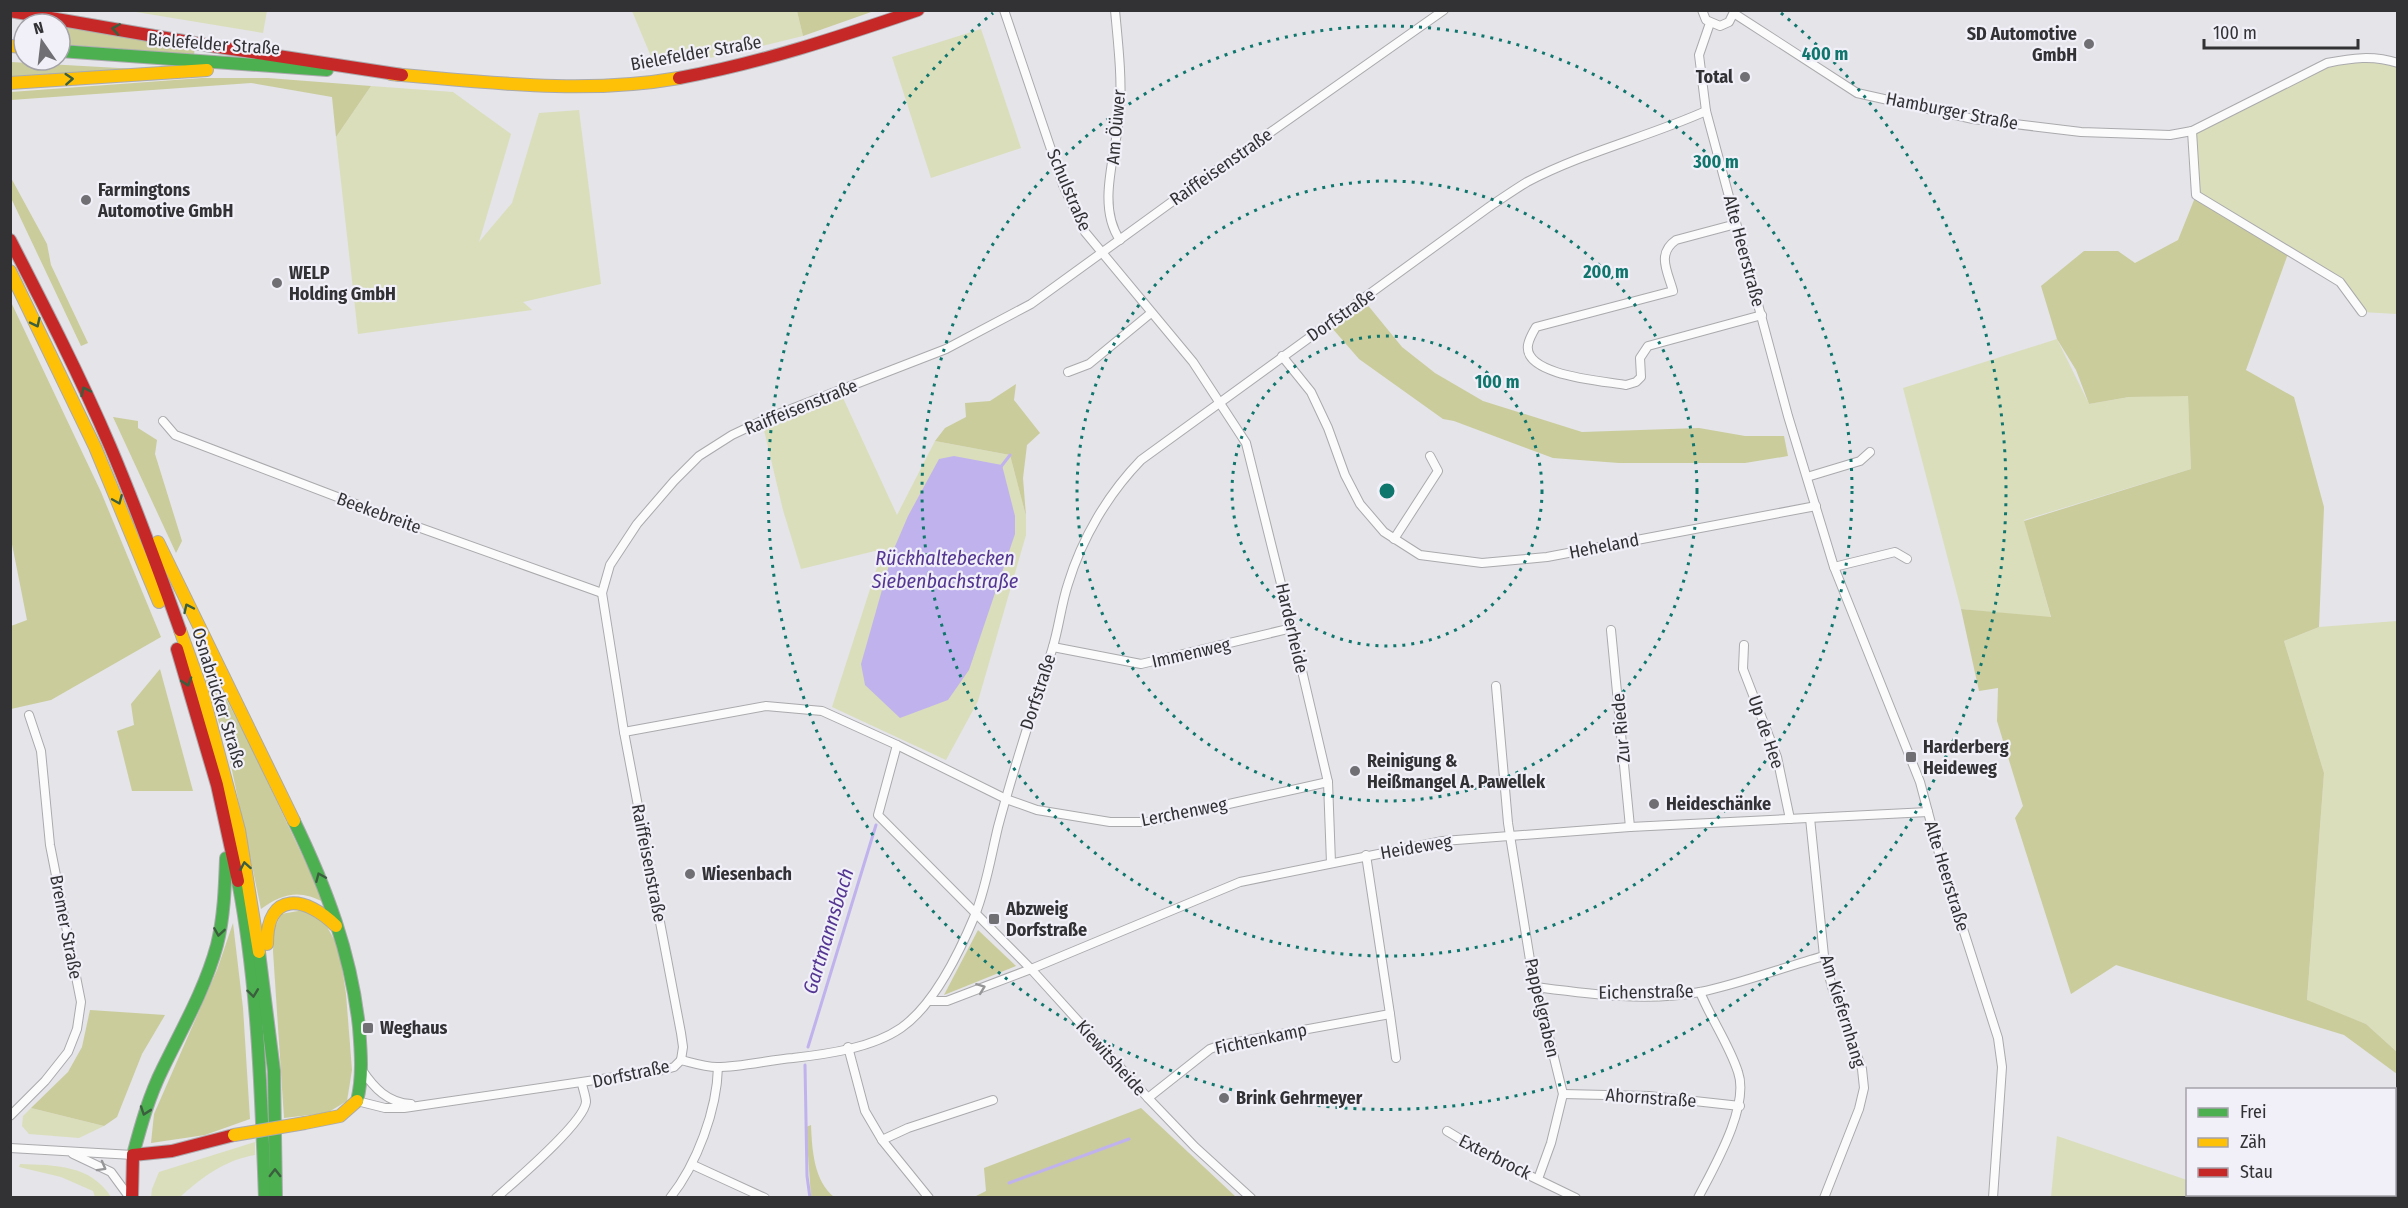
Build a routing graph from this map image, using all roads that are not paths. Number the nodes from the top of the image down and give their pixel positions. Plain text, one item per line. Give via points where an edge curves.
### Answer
1 (918, 10) edge
2 (1114, 10) edge
3 (1444, 10) edge
4 (1702, 10) edge
5 (10, 11) edge
6 (1735, 12) edge
7 (1005, 13) edge
8 (1710, 23) junction
9 (72, 52) edge
10 (72, 58) edge
11 (2397, 63) edge
12 (207, 70) junction
13 (402, 75) junction
14 (10, 83) edge
15 (1706, 111) junction
16 (2192, 131) junction
17 (1736, 224) junction
18 (10, 240) edge
19 (1120, 240) junction
20 (1101, 254) junction
21 (10, 271) edge
22 (2362, 312) dead end
23 (1151, 313) junction
24 (1762, 315) junction
25 (1282, 356) junction
26 (1068, 372) dead end
27 (1220, 402) junction
28 (163, 422) dead end
29 (109, 444) junction
30 (1870, 452) dead end
31 (1430, 456) dead end
32 (1807, 477) junction
33 (1816, 506) junction
34 (1394, 539) junction
35 (1907, 559) dead end
36 (1834, 567) junction
37 (602, 593) junction
38 (1293, 628) junction
39 (1611, 630) dead end
40 (1744, 645) dead end
41 (1053, 647) junction
42 (1496, 686) dead end
43 (29, 715) dead end
44 (624, 732) junction
45 (897, 745) junction
46 (1328, 782) junction
47 (1006, 799) junction
48 (1928, 812) junction
49 (1810, 818) junction
50 (1790, 819) junction
51 (1630, 827) junction
52 (226, 831) junction
53 (1511, 835) junction
54 (1366, 855) junction
55 (1331, 863) junction
56 (976, 914) junction
57 (342, 932) junction
58 (1824, 956) junction
59 (1031, 969) junction
60 (265, 986) junction
61 (1536, 987) junction
62 (1700, 992) junction
63 (929, 1001) junction
64 (1390, 1014) junction
65 (848, 1047) junction
66 (1396, 1058) dead end
67 (681, 1060) junction
68 (718, 1067) junction
69 (362, 1068) junction
70 (582, 1084) junction
71 (1563, 1094) junction
72 (1148, 1098) junction
73 (993, 1100) dead end
74 (357, 1101) junction
75 (435, 1105) junction
76 (1740, 1106) junction
77 (10, 1116) edge
78 (1447, 1131) dead end
79 (882, 1140) junction
80 (10, 1148) edge
81 (64, 1151) junction
82 (133, 1155) junction
83 (693, 1166) junction
84 (1538, 1179) junction
85 (131, 1197) edge
86 (265, 1197) edge
87 (276, 1197) edge
88 (496, 1197) edge
89 (670, 1197) edge
90 (765, 1197) edge
91 (929, 1197) edge
92 (1251, 1197) edge
93 (1576, 1197) edge
94 (1698, 1197) edge
95 (1824, 1197) edge
96 (1993, 1197) edge

1 - 13 main road, Bielefelder Straße via 804,50 716,72 655,82 530,86
2 - 19 street, Am Öüwer via 1120,107 1107,199 1112,229
3 - 19 street, Raiffeisenstraße
4 - 8 street
13 -> 5 main road
6 - 8 street via 1725,24
6 - 16 street, Hamburger Straße via 1857,93 1974,119 2081,132 2170,135
7 - 20 street, Schulstraße via 1063,185 1085,232
8 - 15 street, Alte Heerstraße via 1699,55
9 - 13 main road, Bielefelder Straße
10 - 12 main road, Bielefelder Straße
11 - 16 street, Hamburger Straße via 2380,58 2350,58 2327,63
12 - 13 main road, Bielefelder Straße
14 -> 12 main road
15 - 17 street, Alte Heerstraße
15 - 25 street, Dorfstraße via 1526,183
16 - 22 street via 2196,195 2340,282
17 - 24 street, Alte Heerstraße
17 - 24 street via 1676,240 1668,246 1664,257 1673,291 1536,327 1528,346 1530,357 1548,370 1626,385 1641,377 1640,358 1648,346
29 -> 18 main road, Osnabrücker Straße
19 - 20 street, Raiffeisenstraße
20 - 23 street, Schulstraße
20 - 37 street, Raiffeisenstraße via 1031,304 965,341 768,418 699,456 637,525 610,566
21 -> 52 main road, Osnabrücker Straße via 95,447 170,628 204,736
23 - 26 street via 1089,364
23 - 27 street, Schulstraße via 1193,362
24 - 32 street, Alte Heerstraße
25 - 27 street, Dorfstraße
25 - 34 street, Heheland via 1311,393 1360,504
27 - 38 street, Harderheide via 1246,443
27 - 41 street, Dorfstraße via 1142,460 1109,500 1071,575
28 - 37 street, Beekebreite via 175,435 197,444
57 -> 29 main road via 311,856
60 -> 29 main road, Osnabrücker Straße via 239,830 202,691
30 - 32 street via 1860,461
31 - 34 street via 1438,471
32 - 33 street, Alte Heerstraße
33 - 34 street, Heheland via 1547,557 1482,563 1420,555
33 - 36 street, Alte Heerstraße
35 - 36 street via 1895,552
36 - 48 street, Alte Heerstraße via 1908,747
37 - 44 street, Raiffeisenstraße
38 - 41 street, Immenweg via 1141,664
38 - 46 street, Harderheide
39 - 51 street, Zur Riede
40 - 50 street, Up de Hee via 1743,669 1777,757
41 - 47 street, Dorfstraße
42 - 53 street, Pappelgraben
43 - 77 street, Bremer Straße via 41,751 50,845 81,1002 68,1052
44 - 45 street, Lerchenweg via 766,706 822,711
44 - 67 street, Raiffeisenstraße via 681,1033
45 - 47 street, Lerchenweg
45 - 56 street, Kiewitsheide via 878,815
46 - 47 street, Lerchenweg via 1148,822 1100,820 1037,810
46 - 55 street, Harderheide
47 - 56 street, Dorfstraße
48 - 49 street, Heideweg
48 - 96 street, Alte Heerstraße via 1998,1038 2002,1067
49 - 50 street, Heideweg
49 - 58 street, Am Kiefernhang
50 - 51 street, Heideweg
51 - 53 street, Heideweg
52 -> 82 main road via 224,899 217,944 188,1023 144,1112
52 -> 86 main road, Osnabrücker Straße via 245,924 254,997
53 - 54 street, Heideweg via 1443,840
53 - 61 street, Pappelgraben
54 - 55 street, Heideweg
54 - 64 street
55 - 59 street, Heideweg via 1240,882
56 - 59 street, Kiewitsheide
56 - 63 street, Dorfstraße
57 - 60 main road via 309,905 285,904 276,910 267,918 265,928
57 - 69 main road via 359,1024
58 - 62 street, Eichenstraße
58 - 95 street, Am Kiefernhang via 1862,1069 1864,1088
63 -> 59 street, Heideweg via 947,1000
59 - 72 street, Kiewitsheide
87 -> 60 main road, Osnabrücker Straße via 274,1071
61 - 62 street, Eichenstraße via 1644,996
61 - 71 street, Pappelgraben
62 - 76 street via 1739,1073
63 - 65 street, Dorfstraße via 894,1032
64 - 66 street
64 - 72 street, Fichtenkamp via 1221,1045 1210,1049
65 - 68 street, Dorfstraße via 816,1055
65 - 79 street via 865,1111
67 - 68 street, Dorfstraße
67 - 70 street, Dorfstraße via 663,1071
68 - 83 street via 711,1110
69 - 74 main road
69 - 75 street via 385,1095 405,1103
70 - 75 street, Dorfstraße
70 - 88 street via 586,1102 582,1112
71 - 76 street, Ahornstraße via 1650,1096
71 - 84 street, Pappelgraben
72 - 92 street, Kiewitsheide
73 - 79 street
74 - 75 street, Dorfstraße via 385,1107
74 - 82 main road, bridge via 340,1117 234,1135 172,1151
76 - 94 street
78 - 84 street, Exterbrock
79 - 91 street
80 - 81 street
81 - 82 street
81 -> 85 street via 107,1168
82 - 85 main road
83 - 89 street
83 - 90 street
84 - 93 street, Exterbrock

